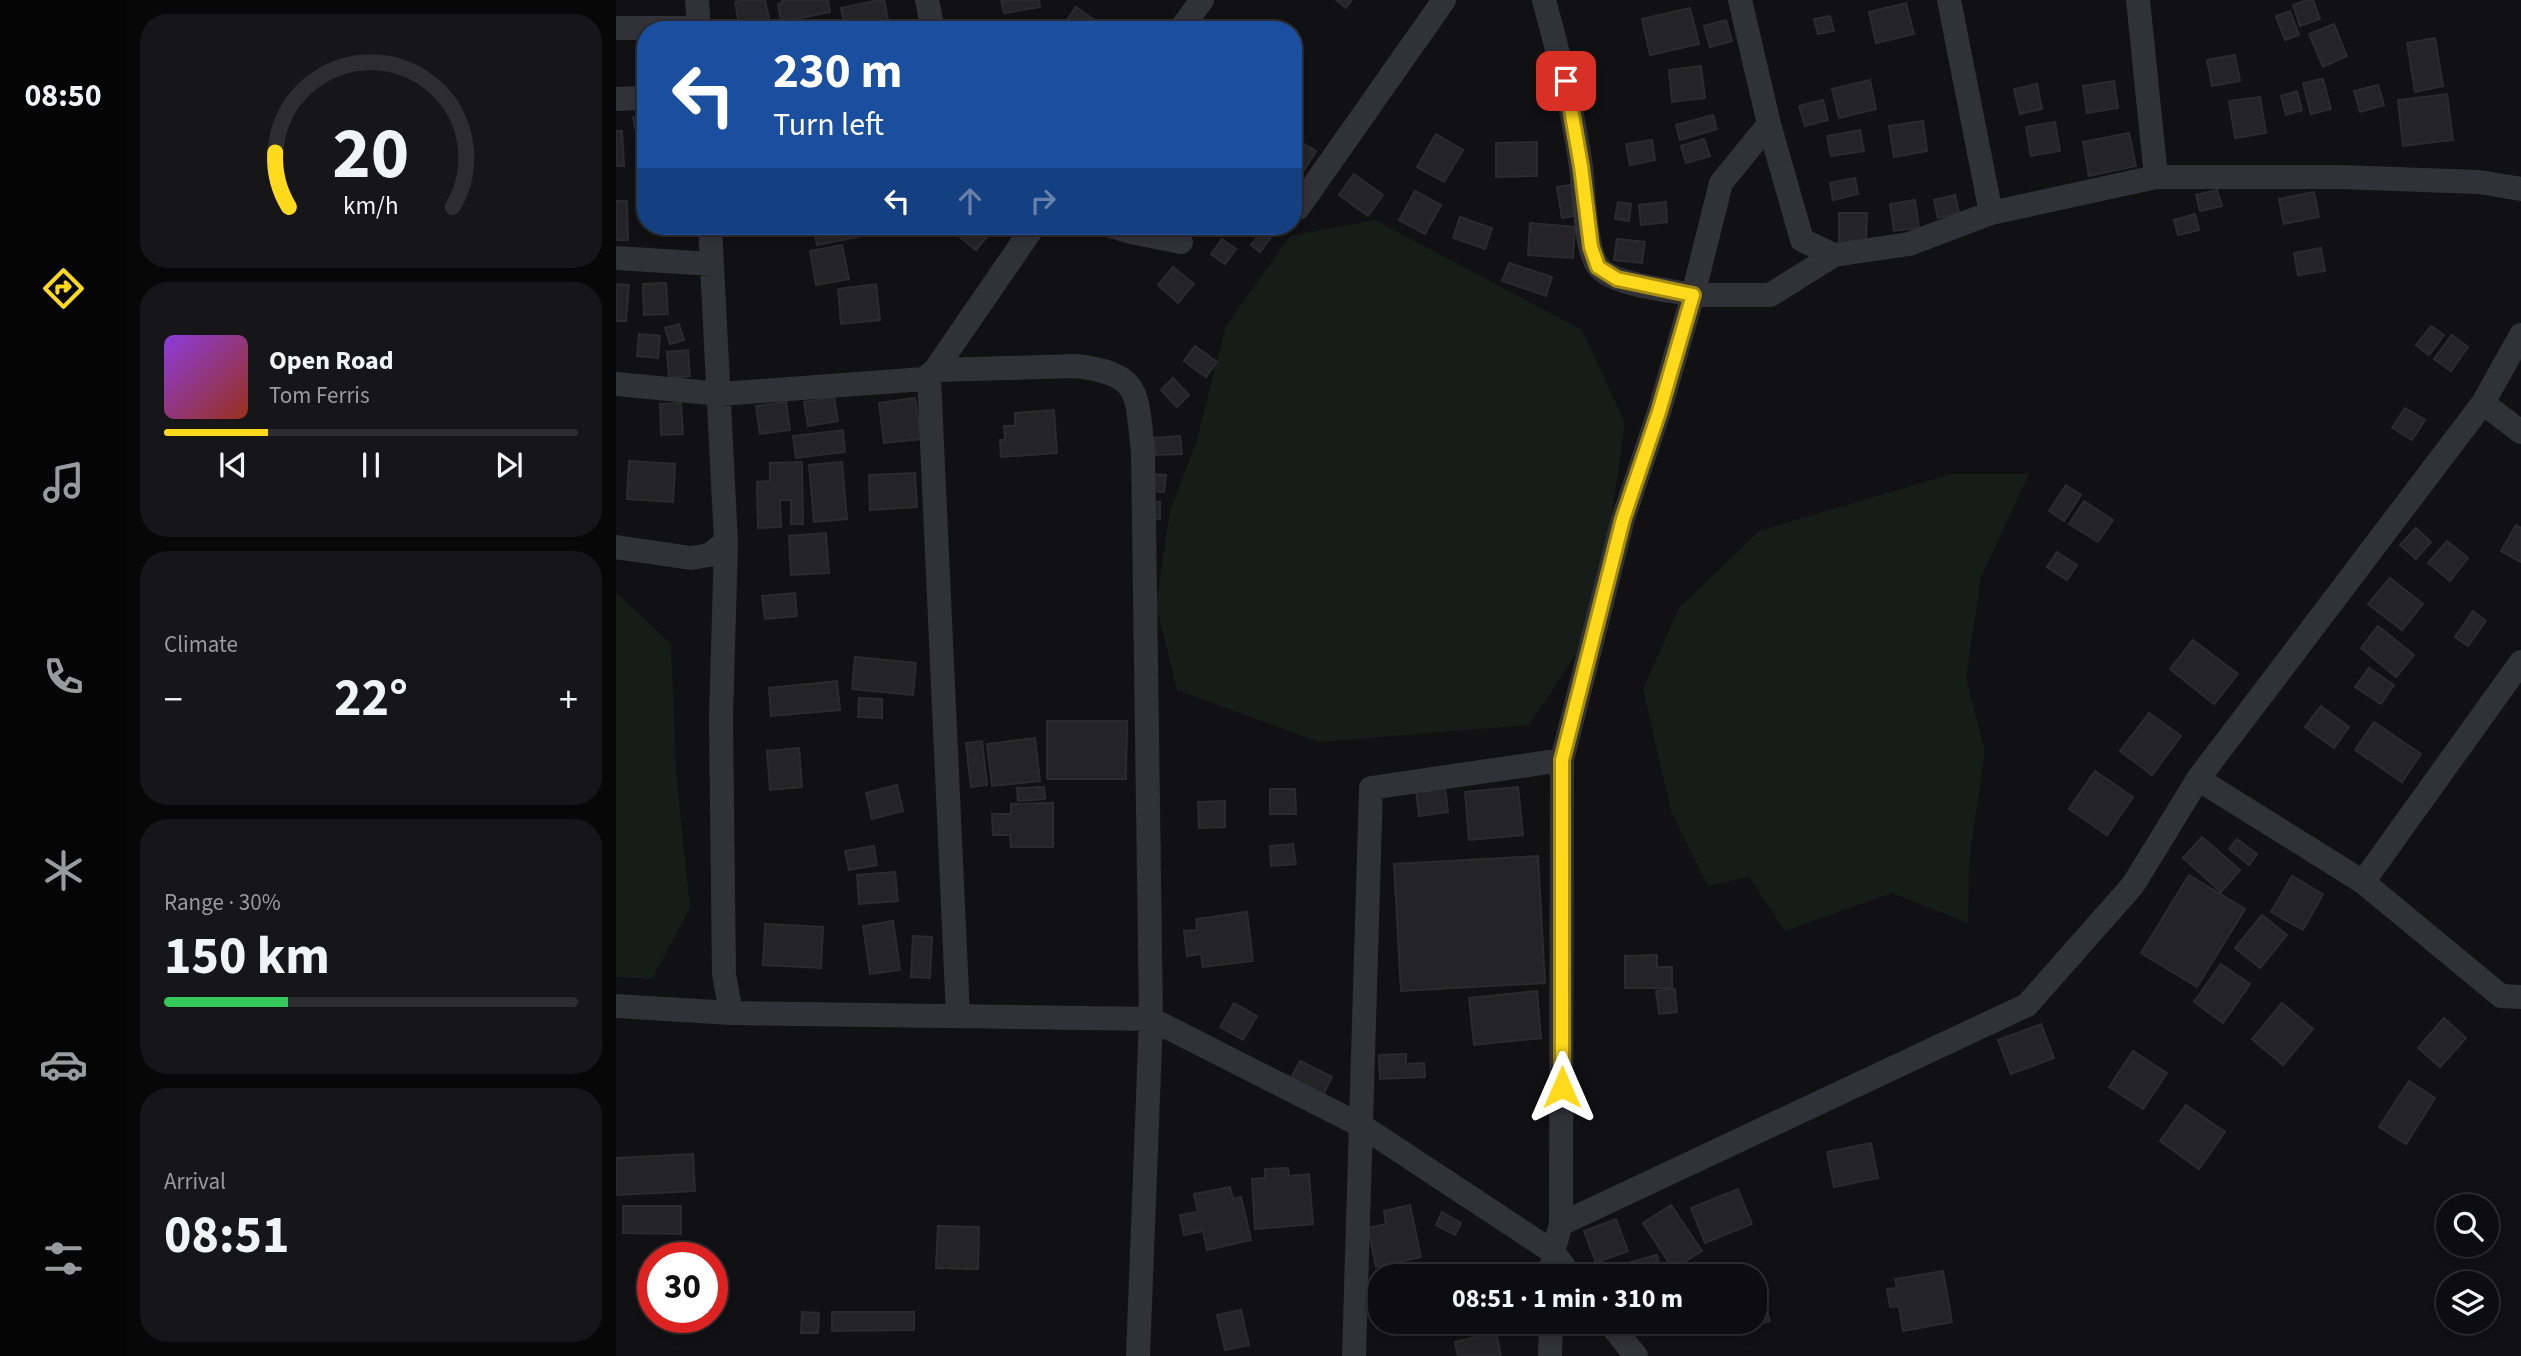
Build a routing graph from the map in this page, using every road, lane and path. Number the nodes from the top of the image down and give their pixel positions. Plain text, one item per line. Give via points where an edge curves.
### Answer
1 (697, 0) edge
2 (927, 0) edge
3 (1202, 0) edge
4 (1444, 0) edge
5 (1544, 0) edge
6 (1740, 0) edge
7 (1949, 0) edge
8 (2138, 0) edge
9 (698, 21) edge
10 (931, 21) edge
11 (1187, 21) edge
12 (616, 28) edge
13 (637, 28) edge
14 (637, 98) edge
15 (616, 99) edge
16 (1769, 124) junction
17 (2156, 177) junction
18 (2521, 189) edge
19 (1302, 202) edge
20 (1991, 213) junction
21 (710, 235) edge
22 (1028, 235) edge
23 (1146, 235) edge
24 (1181, 242) dead end
25 (1834, 255) junction
26 (616, 258) edge
27 (712, 264) junction
28 (1693, 295) junction
29 (2521, 335) edge
30 (932, 373) junction
31 (616, 384) edge
32 (720, 394) junction
33 (2483, 403) junction
34 (2521, 432) edge
35 (726, 542) junction
36 (616, 547) edge
37 (2521, 662) edge
38 (1562, 760) junction
39 (2198, 779) junction
40 (2363, 882) junction
41 (2521, 997) edge
42 (616, 1006) edge
43 (732, 1013) junction
44 (958, 1015) junction
45 (1151, 1019) junction
46 (1362, 1126) junction
47 (1561, 1224) junction
48 (1552, 1264) edge
49 (1551, 1334) edge
50 (1618, 1334) edge
51 (1138, 1356) edge
52 (1354, 1356) edge
53 (1550, 1356) edge
54 (1636, 1356) edge

1 - 9 street
2 - 10 street
3 - 11 street
4 - 19 street
5 - 28 street via 1566,81 1591,247 1598,267 1617,279
6 - 16 street
7 - 20 street
8 - 17 street
12 - 13 street
14 - 15 street
16 - 25 street via 1802,240
16 - 28 street via 1721,183
17 - 18 street via 2479,181
17 - 20 street
20 - 25 street via 1909,244
21 - 27 street
22 - 30 street
23 - 24 street
25 - 28 street via 1770,295
26 - 27 street
27 - 32 street
28 - 38 street via 1623,519
29 - 33 street
30 - 32 street
30 - 44 street
30 - 45 street via 1076,366 1122,378 1136,395 1143,452
31 - 32 street
32 - 35 street
33 - 34 street
33 - 39 street
35 - 36 street via 709,555 691,558
35 - 43 street via 724,974
37 - 40 street
38 - 46 street via 1371,788
38 - 47 street
39 - 40 street
39 - 47 street via 2133,885 2027,1004
40 - 41 street via 2501,996
42 - 43 street
43 - 44 street
44 - 45 street
45 - 46 street
45 - 51 street
46 - 48 street
46 - 52 street
47 - 48 street
49 - 53 street
50 - 54 street

